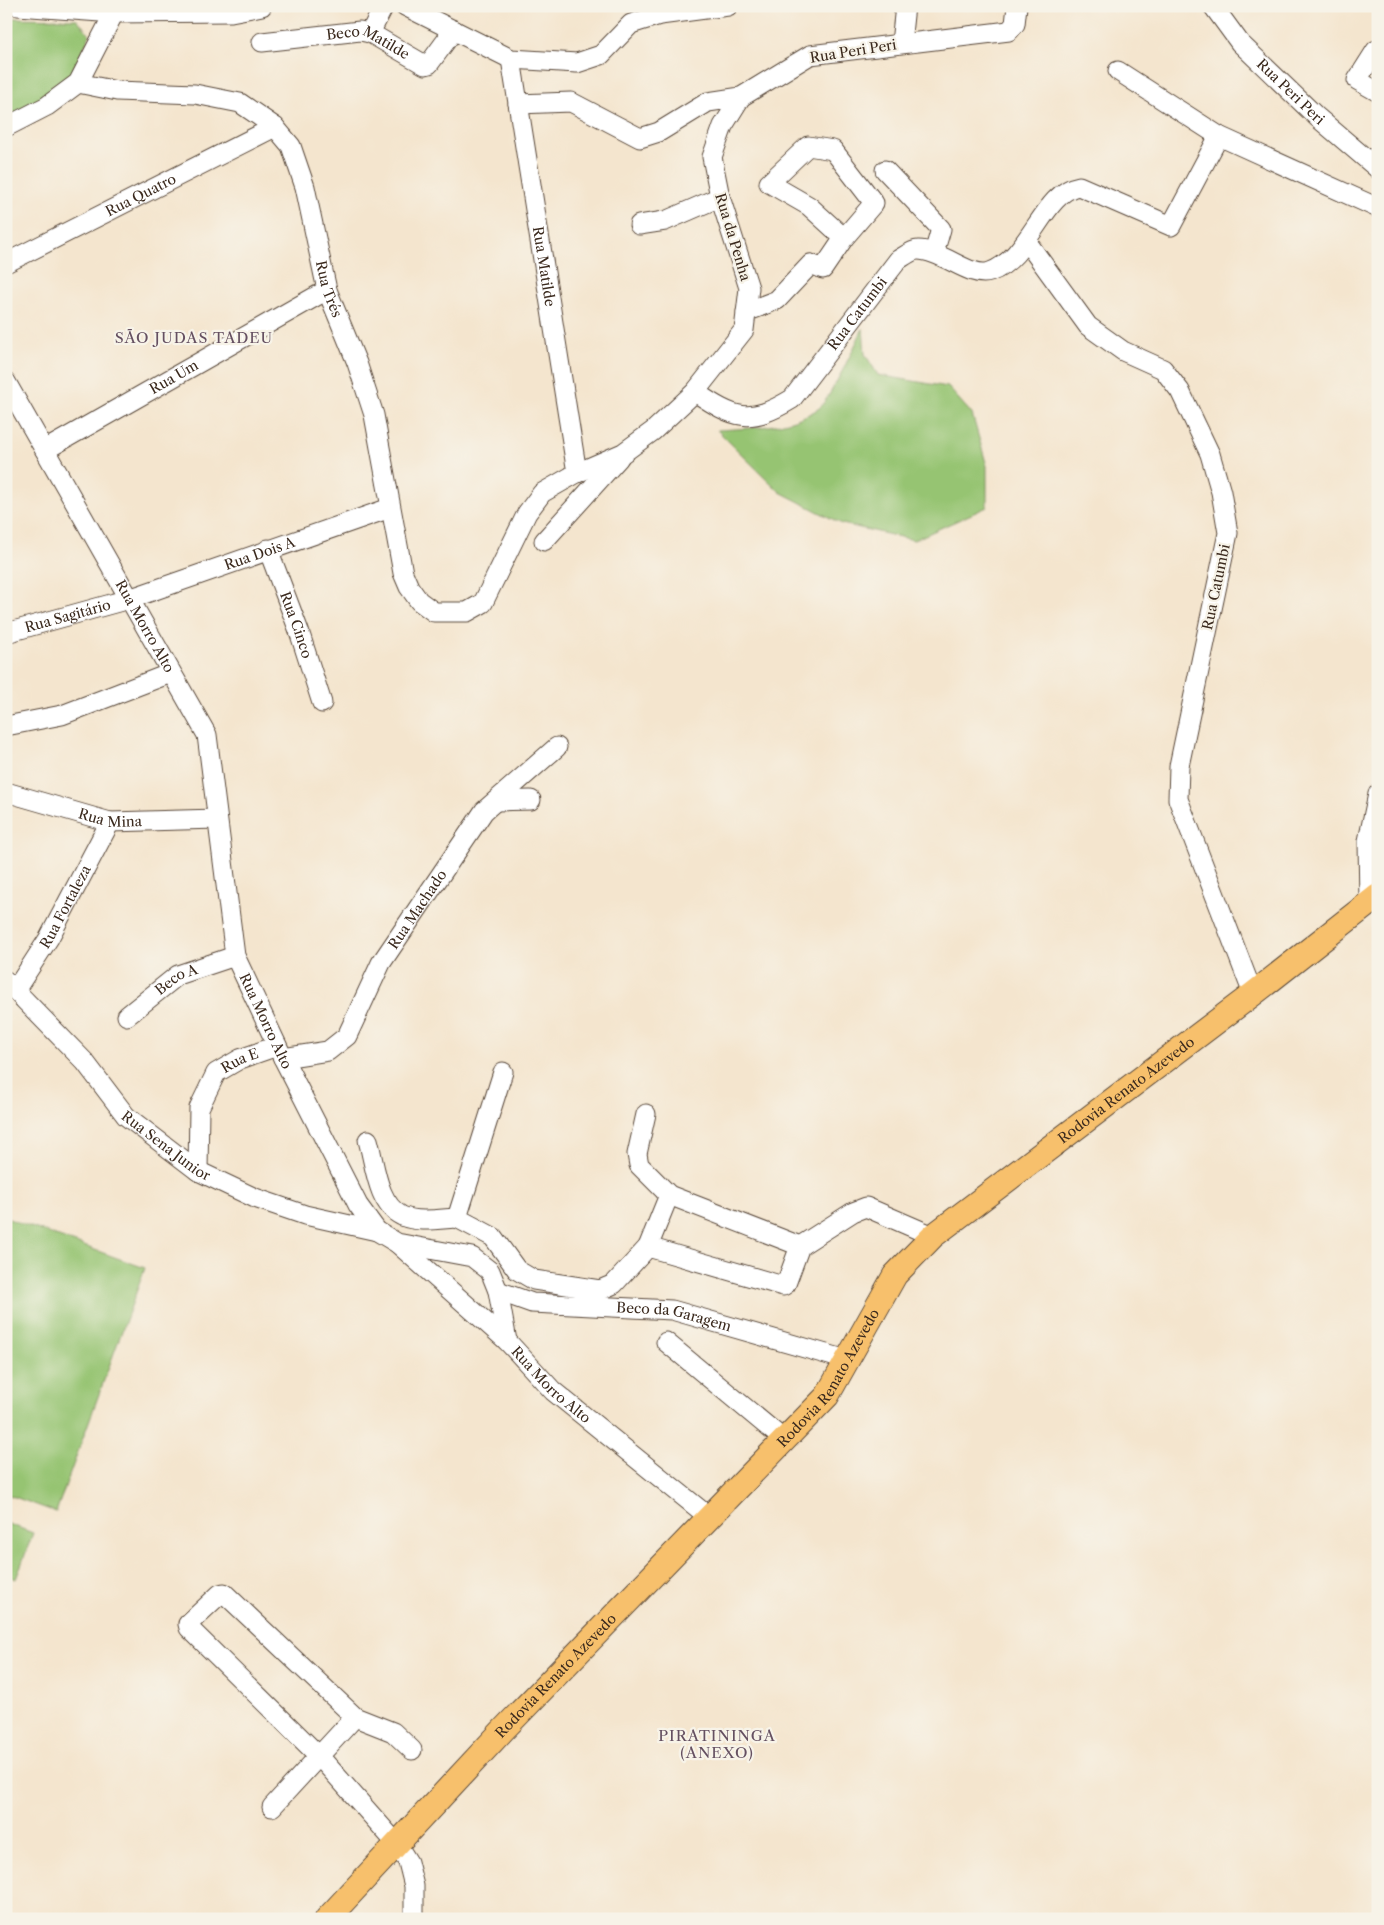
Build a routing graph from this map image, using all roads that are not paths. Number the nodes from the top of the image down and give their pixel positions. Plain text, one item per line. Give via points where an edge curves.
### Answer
1 (18, 6) edge
2 (262, 6) edge
3 (384, 6) edge
4 (405, 6) edge
5 (728, 6) edge
6 (905, 6) edge
7 (1017, 6) edge
8 (1213, 6) edge
9 (171, 9) edge
10 (114, 13) junction
11 (454, 30) junction
12 (370, 33) junction
13 (262, 42) dead end
14 (901, 43) junction
15 (1376, 50) dead end
16 (511, 59) junction
17 (1118, 72) dead end
18 (78, 83) junction
19 (1378, 92) edge
20 (741, 97) junction
21 (518, 104) junction
22 (6, 127) edge
23 (275, 127) junction
24 (1219, 136) junction
25 (1378, 169) edge
26 (885, 170) dead end
27 (720, 197) junction
28 (1378, 208) edge
29 (639, 225) dead end
30 (844, 238) junction
31 (1027, 242) junction
32 (934, 253) junction
33 (6, 263) edge
34 (327, 290) junction
35 (746, 312) junction
36 (6, 382) edge
37 (695, 392) junction
38 (45, 450) junction
39 (623, 453) junction
40 (577, 472) junction
41 (390, 508) junction
42 (544, 541) dead end
43 (268, 549) junction
44 (130, 599) junction
45 (468, 612) joint
46 (6, 633) edge
47 (171, 673) junction
48 (322, 703) dead end
49 (6, 726) edge
50 (558, 747) dead end
51 (6, 792) edge
52 (1378, 794) edge
53 (531, 800) dead end
54 (496, 801) junction
55 (217, 819) junction
56 (110, 822) junction
57 (1373, 900) edge
58 (236, 956) junction
59 (11, 985) edge
60 (1253, 994) junction
61 (127, 1016) dead end
62 (280, 1052) junction
63 (503, 1072) dead end
64 (646, 1114) dead end
65 (368, 1140) dead end
66 (198, 1171) junction
67 (669, 1195) junction
68 (457, 1218) junction
69 (377, 1232) junction
70 (934, 1236) junction
71 (397, 1243) junction
72 (800, 1246) junction
73 (648, 1247) junction
74 (498, 1291) junction
75 (507, 1341) junction
76 (666, 1342) dead end
77 (847, 1360) junction
78 (784, 1440) junction
79 (708, 1517) junction
80 (355, 1717) junction
81 (412, 1750) dead end
82 (319, 1756) junction
83 (272, 1807) dead end
84 (396, 1843) junction
85 (327, 1919) edge
86 (414, 1919) edge

1 - 10 street
2 - 9 street via 231,12
3 - 12 street
4 - 11 street
5 - 16 street via 660,15 631,24 601,55 577,62
6 - 14 street
7 - 14 street, Rua Peri Peri via 1015,24 1009,31
8 - 25 street, Rua Peri Peri via 1240,43 1316,117
9 - 10 street
10 - 18 street
11 - 12 street, Beco Matilde via 425,65
11 - 16 street
12 - 13 street, Beco Matilde via 360,31
14 - 20 street, Rua Peri Peri via 810,55
15 - 19 street via 1357,80
16 - 21 street, Rua Matilde
17 - 24 street
18 - 22 street via 47,106
18 - 23 street, Rua Trés via 117,91 195,94 240,103
20 - 21 street, Rua Peri Peri via 708,102 660,132 640,138 572,102
20 - 27 street, Rua da Penha via 723,126 712,157
21 - 40 street, Rua Matilde
23 - 33 street, Rua Quatro
23 - 34 street, Rua Trés via 291,146 306,187
24 - 28 street
24 - 31 street, Rua Catumbi via 1171,226 1079,186 1069,188 1057,197
26 - 32 street via 941,228
27 - 29 street via 665,221
27 - 35 street, Rua da Penha via 749,288
30 - 30 street via 874,202 833,150 808,146 769,183 809,206
30 - 35 street via 823,269 811,264 777,300
31 - 32 street, Rua Catumbi via 1002,268 988,274 972,271
31 - 60 street, Rua Catumbi via 1088,326 1123,351 1162,369 1180,391 1210,454 1222,492 1228,533 1179,766 1178,799
32 - 37 street, Rua Catumbi via 917,250 898,260 792,398 769,413 741,416 720,409
34 - 38 street, Rua Um
34 - 41 street, Rua Trés via 374,414
35 - 37 street, Rua da Penha via 744,330
36 - 38 street, Rua Morro Alto
37 - 39 street, Rua da Penha via 653,431
38 - 44 street, Rua Morro Alto
39 - 40 street, Rua da Penha
39 - 42 street, Rua da Penha
40 - 45 street, Rua da Penha via 558,482 537,500 527,513 483,603
41 - 43 street, Rua Dois A
41 - 45 street, Rua Trés via 403,573 409,587 434,612
43 - 44 street, Rua Dois A
43 - 48 street, Rua Cinco
44 - 46 street, Rua Sagitário
44 - 47 street, Rua Morro Alto
47 - 49 street via 62,715
47 - 55 street, Rua Morro Alto via 207,736
50 - 54 street, Rua Machado
51 - 56 street, Rua Mina
52 - 57 street via 1368,841
53 - 54 street
54 - 62 street, Rua Machado via 484,811 381,963 347,1036 328,1051
55 - 56 street, Rua Mina
55 - 58 street, Rua Morro Alto
56 - 59 street, Rua Fortaleza via 49,938
57 - 60 main road, Rodovia Renato Azevedo
58 - 61 street, Beco A via 178,975
58 - 62 street, Rua Morro Alto
59 - 66 street, Rua Sena Junior via 85,1062 126,1116
60 - 70 main road, Rodovia Renato Azevedo
62 - 66 street, Rua E via 240,1059 216,1073 198,1108
62 - 69 street, Rua Morro Alto via 358,1205
63 - 68 street
64 - 67 street via 637,1154 639,1165
65 - 68 street via 386,1202 402,1216 421,1220
66 - 69 street, Rua Sena Junior via 255,1198 305,1215
67 - 72 street
67 - 73 street
68 - 73 street via 493,1237 518,1270 534,1280 600,1290 614,1284
69 - 71 street, Rua Morro Alto
70 - 72 street via 866,1207
70 - 77 main road, Rodovia Renato Azevedo via 895,1274
71 - 74 street, Rua Morro Alto via 472,1257 490,1271
71 - 75 street
72 - 73 street via 783,1286
74 - 75 street, Rua Morro Alto
74 - 77 street, Beco da Garagem via 532,1303 672,1310
75 - 79 street, Rua Morro Alto via 553,1391
76 - 78 street
77 - 78 main road, Rodovia Renato Azevedo via 827,1396
78 - 79 main road, Rodovia Renato Azevedo
79 - 84 main road, Rodovia Renato Azevedo
80 - 81 street via 393,1732
80 - 82 street
80 - 82 street via 224,1593 188,1624
82 - 83 street
82 - 84 street
84 - 85 main road, Rodovia Renato Azevedo
84 - 86 street via 408,1862 414,1886

